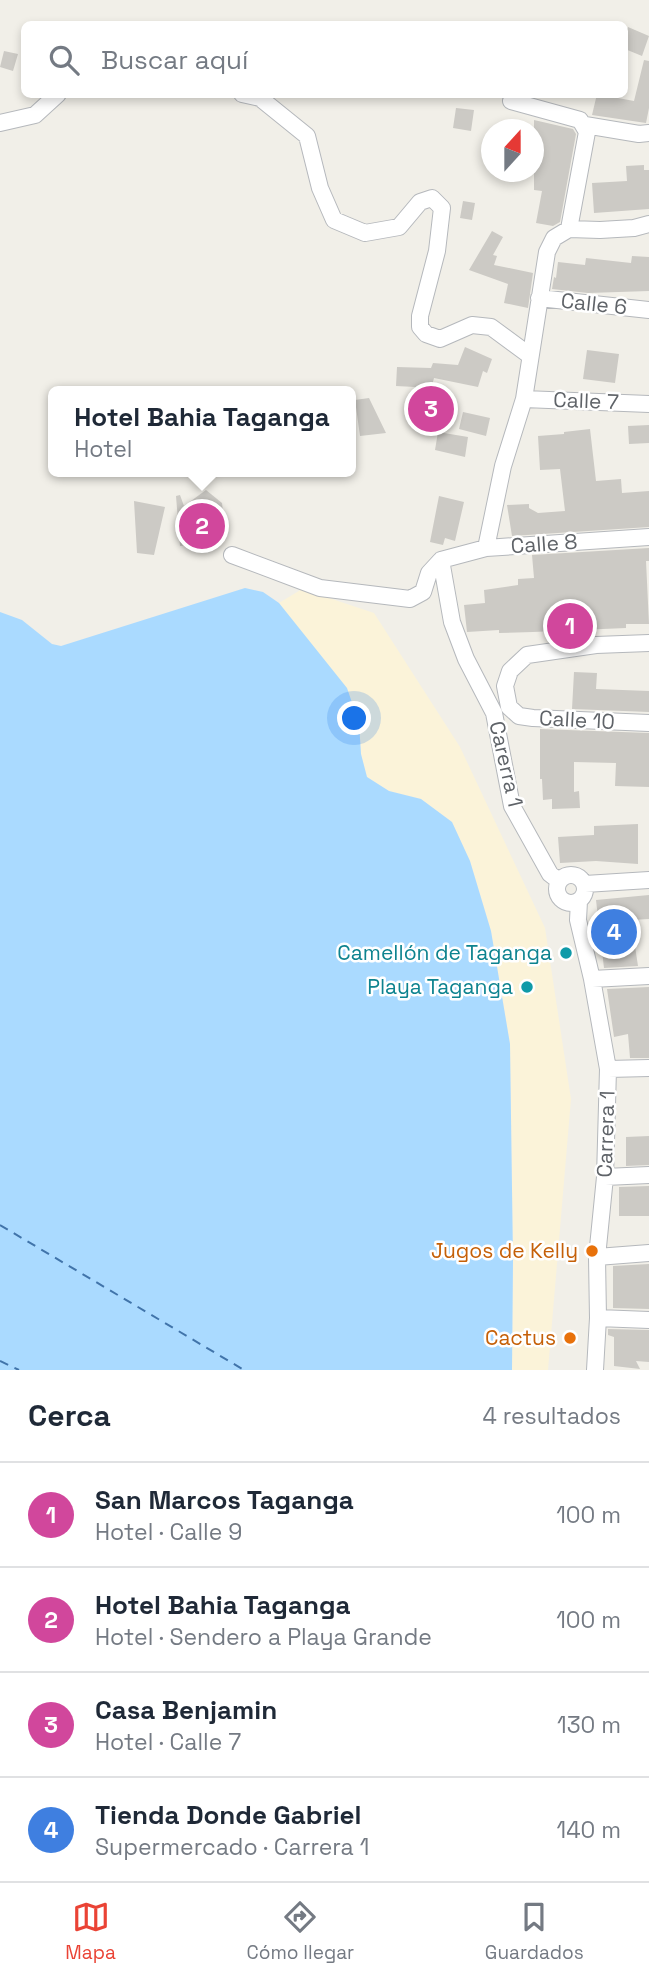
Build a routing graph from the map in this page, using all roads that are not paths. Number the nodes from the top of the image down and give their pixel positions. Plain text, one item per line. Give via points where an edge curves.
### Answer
1 (54, 98) edge
2 (260, 98) edge
3 (511, 102) dead end
4 (0, 123) edge
5 (585, 125) junction
6 (649, 133) edge
7 (649, 224) edge
8 (569, 229) junction
9 (539, 298) junction
10 (649, 310) edge
11 (529, 355) junction
12 (524, 399) junction
13 (649, 404) edge
14 (649, 537) edge
15 (486, 548) junction
16 (232, 555) dead end
17 (441, 559) junction
18 (649, 643) edge
19 (649, 723) edge
20 (649, 880) edge
21 (559, 881) junction
22 (585, 884) junction
23 (579, 901) junction
24 (649, 976) edge
25 (592, 979) junction
26 (649, 1068) edge
27 (608, 1069) junction
28 (649, 1175) edge
29 (606, 1177) junction
30 (649, 1253) edge
31 (597, 1257) junction
32 (598, 1318) junction
33 (649, 1320) edge
34 (595, 1370) edge

1 - 4 street via 35,115
2 - 11 street via 307,136 320,188 334,220 365,233 398,227 420,202 432,198 442,208 437,251 420,316 426,334 440,339 472,324 491,327
3 - 5 street
5 - 6 street
5 - 8 street
7 - 8 street
8 - 9 street via 554,238 547,251
9 - 10 street, Calle 6
9 - 11 street
11 - 12 street
12 - 13 street, Calle 7
12 - 15 street via 503,466
14 - 15 street, Calle 8
15 - 17 street, Calle 8
16 - 17 street via 320,588 410,599 423,592 429,573
17 - 21 street, Carerra 1 via 452,622 494,713 512,806 550,874
18 - 19 street, Calle 10 via 527,655 510,671 505,686 509,707 519,716
20 - 22 street
21 - 22 street via 571,875
21 - 23 street via 561,899
22 - 23 street
23 - 25 street, Carrera 1 via 578,920
24 - 25 street
25 - 27 street, Carrera 1
26 - 27 street
27 - 29 street, Carrera 1
28 - 29 street
29 - 31 street, Carrera 1
30 - 31 street
31 - 32 street, Carrera 1
32 - 33 street
32 - 34 street, Carrera 1

